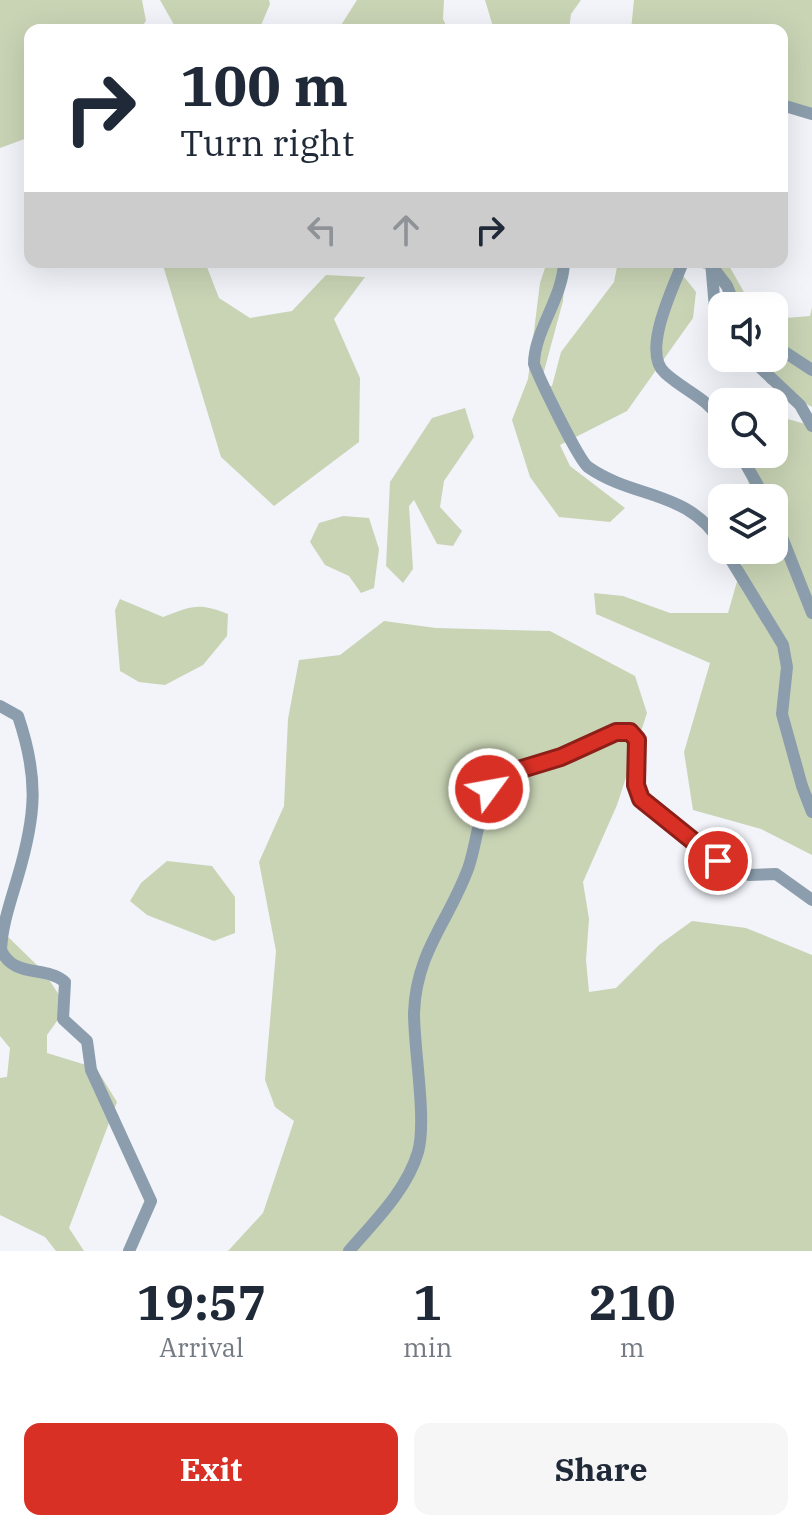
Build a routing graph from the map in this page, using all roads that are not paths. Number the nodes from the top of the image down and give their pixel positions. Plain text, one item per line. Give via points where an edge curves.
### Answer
1 (788, 107) edge
2 (812, 114) edge
3 (563, 268) edge
4 (681, 268) edge
5 (711, 268) edge
6 (714, 268) edge
7 (714, 292) edge
8 (729, 292) edge
9 (788, 354) edge
10 (812, 370) edge
11 (765, 372) edge
12 (708, 405) edge
13 (812, 426) edge
14 (708, 526) edge
15 (788, 552) edge
16 (733, 564) edge
17 (812, 613) edge
18 (0, 706) edge
19 (812, 812) edge
20 (812, 900) edge
21 (129, 1251) edge
22 (349, 1251) edge

1 - 2 street
3 - 14 street via 534,364 574,448 589,468 688,508
4 - 12 street via 655,358 666,374
5 - 7 street
6 - 8 street
9 - 10 street
11 - 13 street via 800,405
15 - 17 street
16 - 19 street via 783,645 787,667 782,714
18 - 21 street via 18,716 34,795 1,950 13,965 65,982 63,1019 87,1041 91,1070 151,1201
20 - 22 street via 776,874 736,872 654,812 638,793 637,744 630,732 616,732 496,780 485,801 464,879 429,944 417,987 419,1150 393,1198

